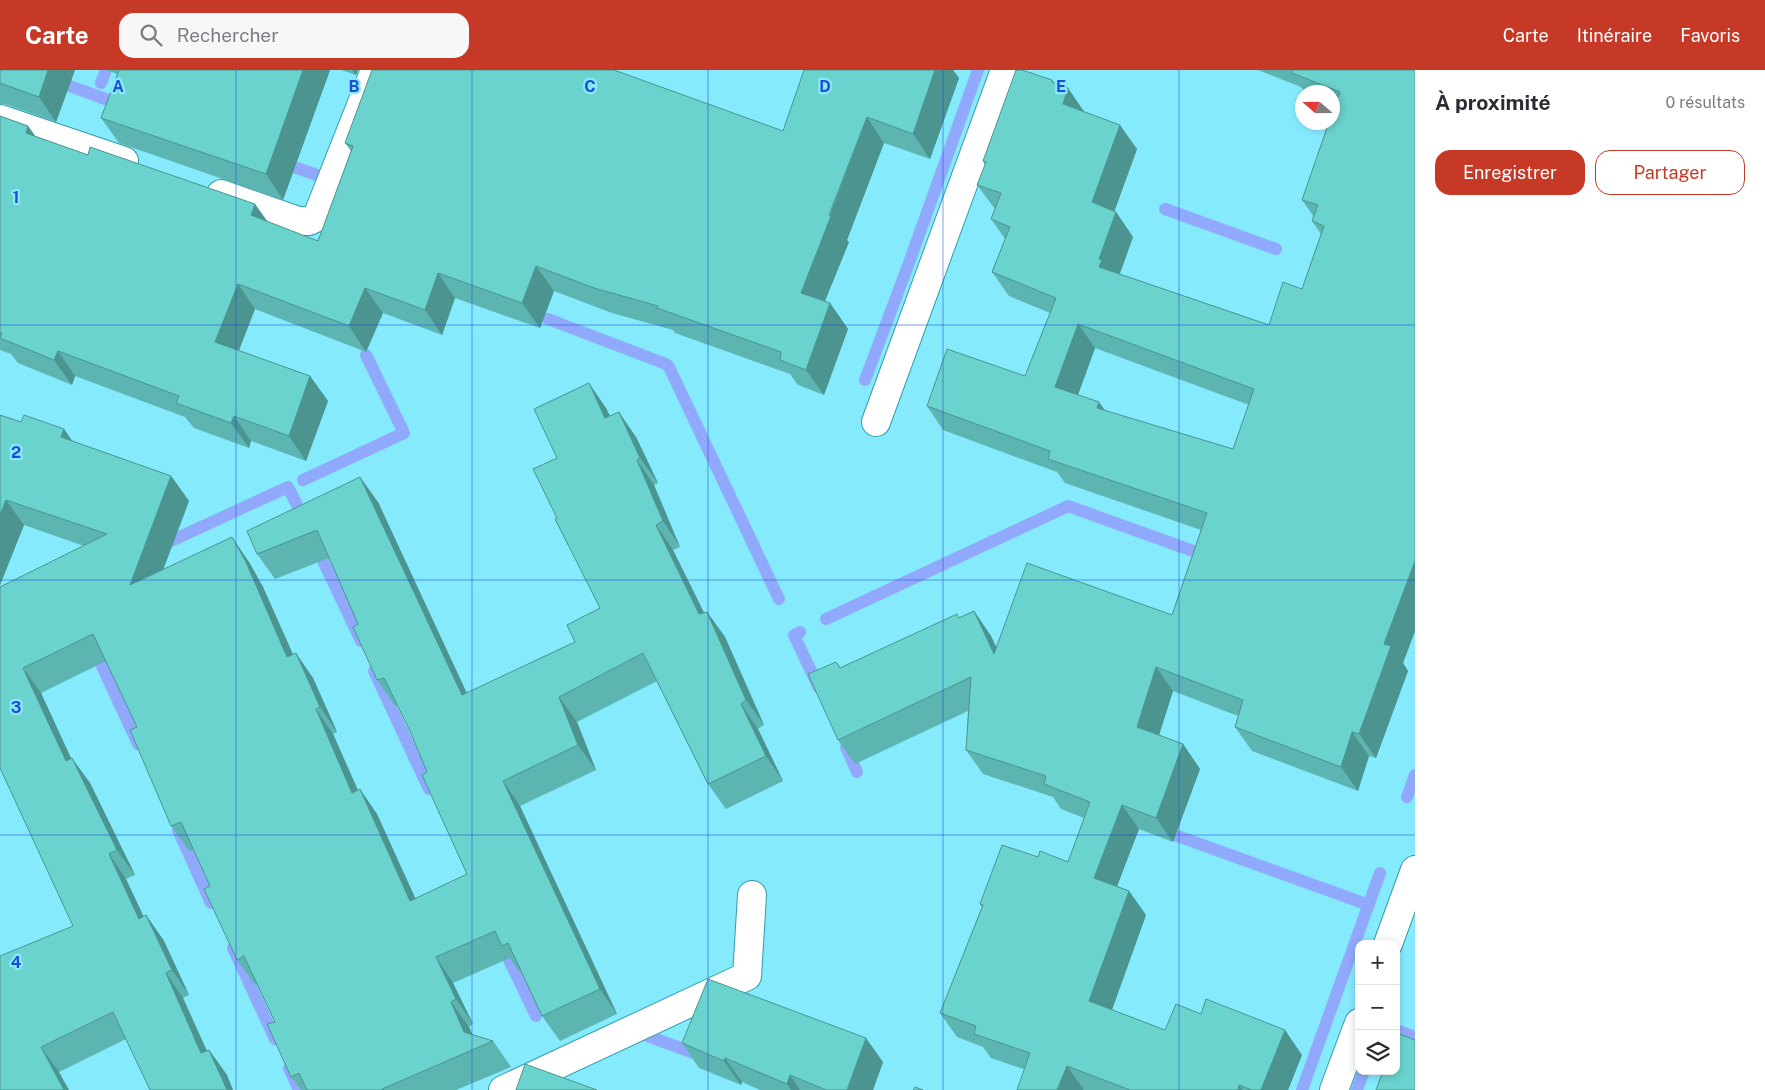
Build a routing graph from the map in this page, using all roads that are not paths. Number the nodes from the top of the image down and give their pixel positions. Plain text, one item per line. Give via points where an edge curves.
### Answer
1 (375, 70) edge
2 (1005, 70) edge
3 (0, 119) edge
4 (149, 170) edge
5 (196, 186) edge
6 (876, 422) dead end
7 (1415, 870) edge
8 (752, 896) dead end
9 (1389, 940) edge
10 (1356, 1030) edge
11 (503, 1090) edge
12 (1334, 1090) edge

1 - 5 street via 317,217 298,221
2 - 6 street
3 - 4 street
7 - 9 street
8 - 11 street via 747,976
10 - 12 street

